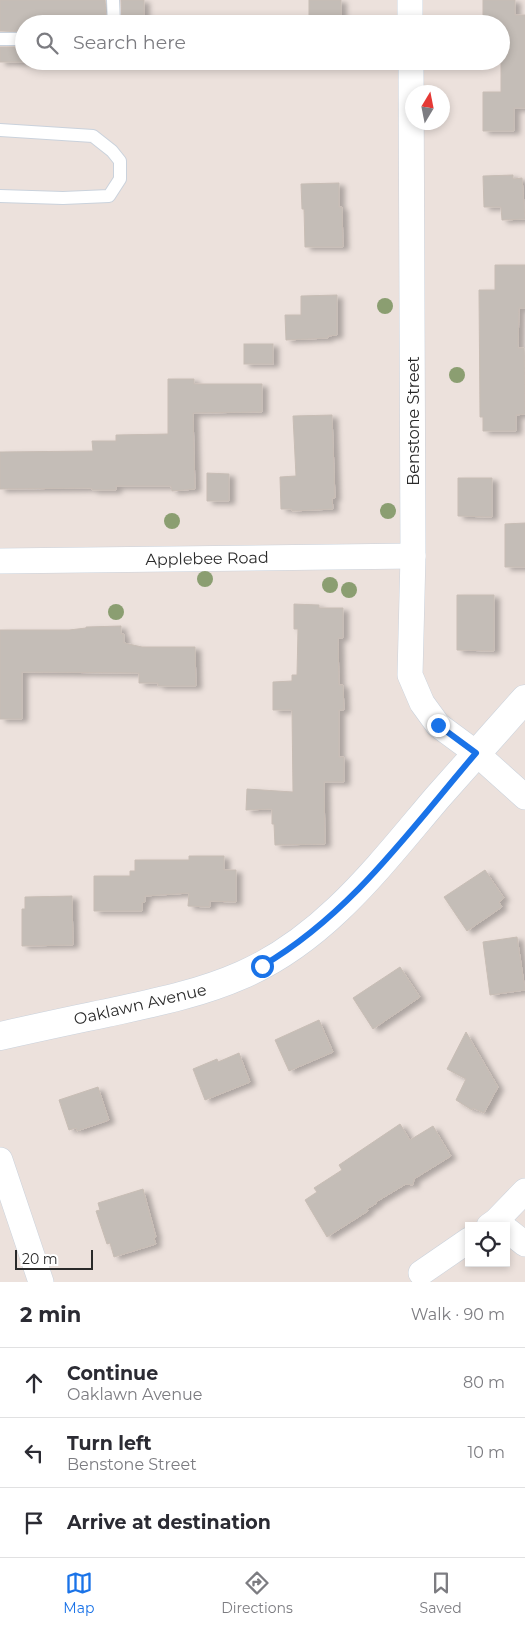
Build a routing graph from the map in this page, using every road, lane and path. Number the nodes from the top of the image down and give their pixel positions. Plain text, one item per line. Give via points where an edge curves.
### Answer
1 (113, 0) edge
2 (410, 0) edge
3 (114, 15) edge
4 (410, 15) edge
5 (0, 39) edge
6 (15, 39) edge
7 (410, 70) edge
8 (0, 130) edge
9 (0, 196) edge
10 (413, 556) junction
11 (0, 561) edge
12 (525, 699) edge
13 (476, 753) junction
14 (525, 797) edge
15 (0, 1036) edge
16 (0, 1160) edge
17 (525, 1191) edge
18 (500, 1222) edge
19 (510, 1233) edge
20 (465, 1243) edge
21 (525, 1244) edge
22 (421, 1273) dead end
23 (42, 1282) edge

1 - 3 lane
2 - 4 street
5 - 6 lane
7 - 10 street, Benstone Street
8 - 9 lane via 93,136 120,161 120,179 109,196
10 - 11 street, Applebee Road
10 - 13 street, Benstone Street via 410,675 422,703 438,725
12 - 13 street, Oaklawn Avenue
13 - 14 street, Benstone Street
13 - 15 street, Oaklawn Avenue via 357,892 318,928 277,957 216,986 168,1000
16 - 23 street
17 - 18 street
19 - 21 street
20 - 22 street

